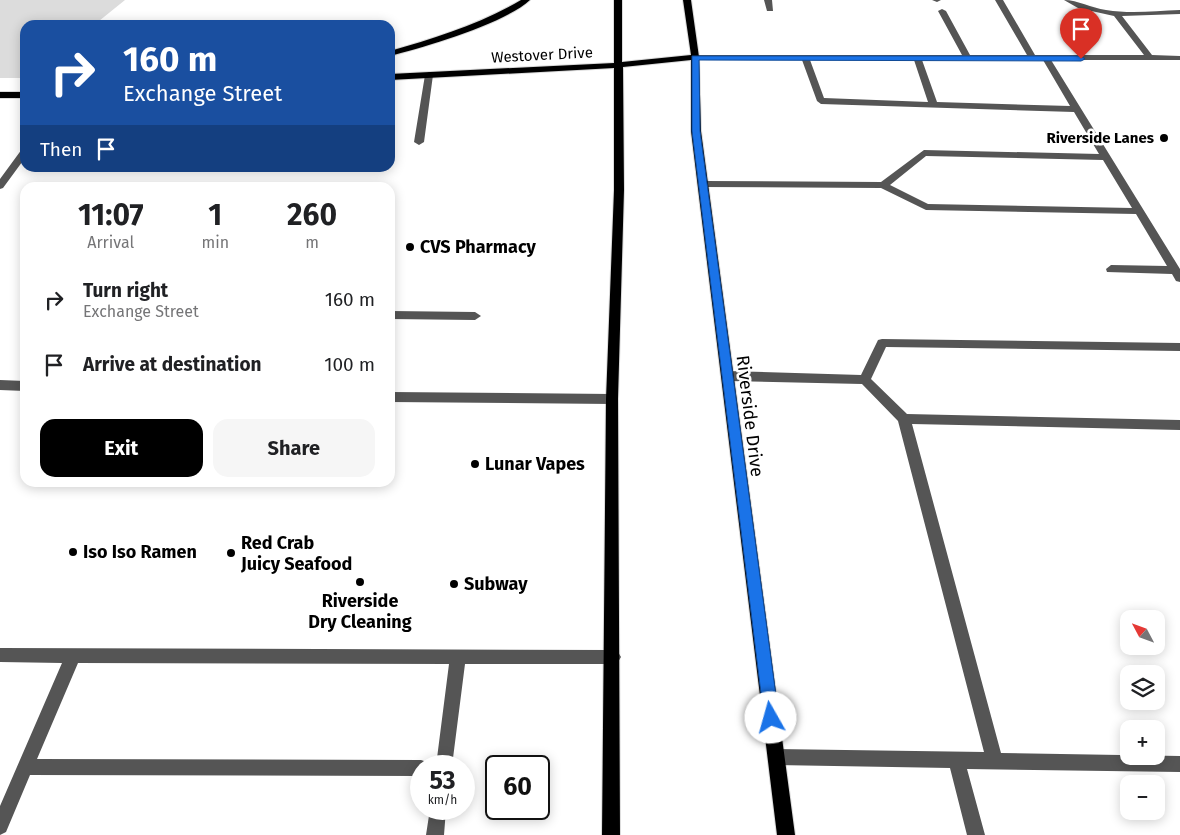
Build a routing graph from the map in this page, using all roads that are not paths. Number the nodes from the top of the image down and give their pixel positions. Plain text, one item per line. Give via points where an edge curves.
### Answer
1 (526, 0) edge
2 (618, 0) edge
3 (687, 0) edge
4 (768, 0) edge
5 (1000, 0) edge
6 (1068, 0) edge
7 (770, 9) dead end
8 (942, 10) dead end
9 (1180, 12) edge
10 (1116, 14) junction
11 (395, 52) edge
12 (695, 58) junction
13 (806, 58) junction
14 (1150, 58) junction
15 (1180, 58) edge
16 (918, 59) junction
17 (968, 59) junction
18 (1033, 59) junction
19 (1046, 59) junction
20 (618, 65) junction
21 (429, 75) junction
22 (395, 77) edge
23 (0, 95) edge
24 (20, 95) edge
25 (933, 104) junction
26 (1077, 108) junction
27 (419, 142) dead end
28 (1106, 157) junction
29 (20, 158) edge
30 (703, 184) junction
31 (883, 185) junction
32 (0, 186) edge
33 (1139, 211) junction
34 (1111, 269) dead end
35 (1178, 274) edge
36 (395, 315) edge
37 (475, 316) dead end
38 (1180, 347) edge
39 (728, 376) junction
40 (865, 380) junction
41 (0, 385) edge
42 (20, 386) edge
43 (395, 397) edge
44 (612, 399) junction
45 (904, 419) junction
46 (1180, 425) edge
47 (0, 655) edge
48 (73, 656) junction
49 (458, 656) junction
50 (613, 657) junction
51 (445, 755) edge
52 (776, 756) junction
53 (956, 760) junction
54 (995, 761) junction
55 (1180, 764) edge
56 (26, 767) junction
57 (410, 768) edge
58 (437, 820) edge
59 (0, 826) edge
60 (435, 835) edge
61 (611, 835) edge
62 (786, 835) edge
63 (976, 835) edge

1 - 11 main road via 449,35
2 - 20 main road
3 - 12 main road, Riverside Drive
4 - 7 street
5 - 18 street
6 - 10 street via 1077,6
8 - 17 street
9 - 10 street
10 - 14 street
12 - 13 street
12 - 20 main road, Westover Drive
12 - 30 main road, Riverside Drive via 696,131
13 - 16 street
13 - 25 street via 821,101
14 - 15 street
14 - 19 street
16 - 17 street
16 - 25 street
17 - 18 street
18 - 19 street
19 - 26 street
20 - 21 main road, Westover Drive
20 - 44 main road via 619,190
21 - 22 main road, Westover Drive
21 - 27 street
23 - 24 main road
25 - 26 street
26 - 28 street
28 - 31 street via 924,153
28 - 33 street
29 - 32 street
30 - 31 street
30 - 39 main road, Riverside Drive
31 - 33 street via 926,207
33 - 35 street
34 - 35 street
36 - 37 street
38 - 40 street via 882,343
39 - 40 street
39 - 52 main road, Riverside Drive
40 - 45 street
41 - 42 street
43 - 44 street
44 - 50 main road
45 - 46 street
45 - 54 street
47 - 48 street
48 - 49 street
48 - 56 street
49 - 50 street
49 - 51 street
50 - 61 main road
52 - 53 street
52 - 62 main road, Riverside Drive
53 - 54 street
53 - 63 street
54 - 55 street
56 - 57 street
56 - 59 street
58 - 60 street

